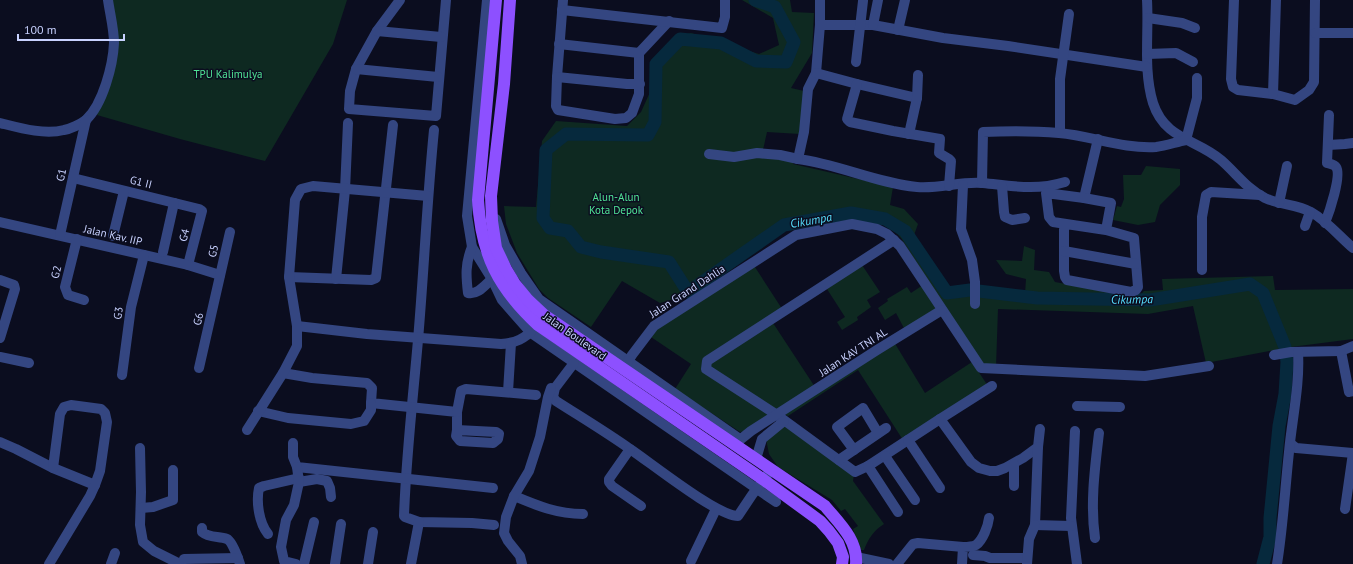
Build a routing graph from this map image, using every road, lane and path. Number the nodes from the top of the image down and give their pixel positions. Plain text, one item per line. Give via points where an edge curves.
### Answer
1 (108, 0) edge
2 (400, 0) edge
3 (446, 0) edge
4 (487, 0) edge
5 (496, 0) edge
6 (510, 0) edge
7 (725, 0) edge
8 (820, 0) edge
9 (878, 0) edge
10 (905, 0) edge
11 (1147, 0) edge
12 (1234, 0) edge
13 (1276, 0) edge
14 (1315, 0) edge
15 (863, 1) dead end
16 (562, 5) edge
17 (1069, 14) dead end
18 (1148, 18) junction
19 (669, 21) junction
20 (820, 25) junction
21 (861, 25) junction
22 (873, 25) junction
23 (1196, 28) dead end
24 (898, 30) junction
25 (377, 31) junction
26 (1314, 33) junction
27 (1353, 33) edge
28 (441, 37) junction
29 (559, 44) junction
30 (639, 53) junction
31 (1147, 54) junction
32 (1064, 55) junction
33 (856, 62) dead end
34 (1193, 62) dead end
35 (1147, 67) junction
36 (356, 69) junction
37 (816, 73) junction
38 (918, 75) dead end
39 (438, 76) junction
40 (557, 77) junction
41 (1197, 78) dead end
42 (640, 84) junction
43 (857, 84) junction
44 (1272, 94) junction
45 (917, 98) junction
46 (1329, 115) dead end
47 (86, 120) junction
48 (0, 123) edge
49 (348, 123) dead end
50 (393, 125) dead end
51 (434, 130) dead end
52 (1060, 133) junction
53 (909, 134) junction
54 (1098, 139) junction
55 (1186, 140) junction
56 (1353, 143) edge
57 (1328, 144) junction
58 (709, 154) dead end
59 (798, 159) junction
60 (1287, 166) dead end
61 (73, 178) junction
62 (1065, 182) dead end
63 (982, 183) junction
64 (963, 184) junction
65 (949, 186) junction
66 (1002, 186) junction
67 (124, 190) junction
68 (345, 190) junction
69 (386, 193) junction
70 (1260, 195) junction
71 (428, 196) junction
72 (1084, 198) junction
73 (174, 203) junction
74 (1279, 203) junction
75 (202, 211) joint
76 (1310, 212) junction
77 (1025, 218) dead end
78 (496, 219) dead end
79 (0, 222) edge
80 (1325, 223) junction
81 (1064, 224) junction
82 (1306, 226) dead end
83 (1106, 230) junction
84 (230, 232) dead end
85 (60, 235) junction
86 (113, 236) dead end
87 (77, 239) junction
88 (894, 240) junction
89 (472, 247) junction
90 (1353, 248) edge
91 (1064, 251) junction
92 (164, 252) dead end
93 (144, 255) junction
94 (1136, 264) junction
95 (188, 265) junction
96 (1202, 270) dead end
97 (220, 275) junction
98 (290, 277) junction
99 (336, 279) junction
100 (492, 279) junction
101 (0, 280) edge
102 (84, 300) dead end
103 (975, 300) dead end
104 (942, 310) junction
105 (538, 324) junction
106 (297, 326) junction
107 (0, 338) edge
108 (418, 338) junction
109 (511, 343) junction
110 (1353, 346) edge
111 (1341, 351) junction
112 (0, 357) edge
113 (574, 358) junction
114 (29, 363) dead end
115 (625, 365) junction
116 (1209, 366) dead end
117 (199, 368) dead end
118 (283, 373) junction
119 (122, 375) dead end
120 (992, 386) dead end
121 (1353, 391) edge
122 (508, 392) junction
123 (536, 395) dead end
124 (371, 403) junction
125 (412, 406) junction
126 (1077, 406) dead end
127 (1120, 407) dead end
128 (258, 411) junction
129 (457, 412) junction
130 (780, 418) junction
131 (940, 419) junction
132 (247, 430) dead end
133 (457, 430) dead end
134 (1040, 430) dead end
135 (1075, 431) dead end
136 (1099, 433) dead end
137 (908, 440) junction
138 (0, 442) edge
139 (737, 442) junction
140 (293, 443) dead end
141 (1291, 444) junction
142 (1038, 447) junction
143 (140, 448) dead end
144 (630, 449) junction
145 (854, 450) junction
146 (1353, 453) edge
147 (884, 456) junction
148 (756, 459) junction
149 (839, 460) junction
150 (1014, 464) junction
151 (868, 466) junction
152 (53, 468) junction
153 (297, 468) junction
154 (172, 470) dead end
155 (771, 470) junction
156 (405, 478) junction
157 (299, 480) junction
158 (761, 484) junction
159 (95, 485) junction
160 (1014, 486) dead end
161 (493, 488) dead end
162 (940, 488) dead end
163 (514, 496) junction
164 (331, 497) dead end
165 (915, 500) dead end
166 (776, 502) dead end
167 (641, 506) dead end
168 (141, 508) junction
169 (1345, 509) dead end
170 (716, 510) junction
171 (898, 512) dead end
172 (583, 514) dead end
173 (989, 518) dead end
174 (314, 522) dead end
175 (419, 522) junction
176 (341, 524) dead end
177 (494, 525) dead end
178 (1034, 525) junction
179 (1071, 526) junction
180 (202, 528) dead end
181 (372, 532) dead end
182 (268, 534) dead end
183 (1095, 538) dead end
184 (963, 547) junction
185 (115, 553) dead end
186 (973, 555) dead end
187 (239, 561) edge
188 (691, 561) dead end
189 (856, 561) edge
190 (1027, 561) edge
191 (182, 562) edge
192 (49, 564) edge
193 (112, 564) edge
194 (296, 564) edge
195 (304, 564) edge
196 (335, 564) edge
197 (368, 564) edge
198 (411, 564) edge
199 (522, 564) edge
200 (842, 564) edge
201 (889, 564) edge
202 (897, 564) edge
203 (962, 564) edge
204 (1077, 564) edge
205 (1277, 564) edge

1 - 47 street via 114,41 113,54 105,86
2 - 25 street
3 - 28 street
4 - 89 street via 467,216
5 - 105 main road, Jalan Boulevard via 478,200 479,218 493,268 513,299
6 - 105 main road, Jalan Boulevard via 504,84 491,196 492,221 496,248 515,284 528,300
7 - 19 street via 722,28
8 - 20 street
9 - 22 street
10 - 24 street
11 - 18 street
12 - 44 street via 1233,87 1238,90
13 - 44 street
14 - 26 street
15 - 21 street
16 - 19 street
16 - 29 street
17 - 32 street
18 - 23 street via 1182,23
18 - 31 street
19 - 30 street
20 - 21 street
20 - 37 street
21 - 22 street
21 - 33 street
22 - 24 street
24 - 32 street
25 - 28 street
25 - 36 street
26 - 27 street
26 - 44 street via 1312,85 1295,100
28 - 39 street
29 - 30 street
29 - 40 street
30 - 42 street
31 - 34 street via 1176,53
31 - 35 street
32 - 35 street
32 - 52 street via 1060,79
35 - 55 street via 1154,104 1160,118 1172,131
36 - 39 street
36 - 39 street via 350,91 349,109 436,116
37 - 43 street
37 - 59 street via 808,89 804,132
38 - 45 street
40 - 42 street
40 - 42 street via 558,110 615,119 626,118 632,113
41 - 55 street via 1196,105
43 - 45 street
43 - 53 street via 847,119 850,122
45 - 53 street
46 - 57 street
47 - 48 street via 64,130 48,131
47 - 61 street, G1
49 - 68 street
50 - 69 street
51 - 71 street
52 - 54 street
52 - 63 street via 983,132
53 - 65 street via 940,139 939,153 951,161
54 - 55 street via 1124,145 1158,147
54 - 72 street
55 - 70 street via 1221,159
56 - 57 street
57 - 80 street via 1327,163 1335,166 1337,178
58 - 59 street via 734,157 756,153
59 - 65 street via 910,186
60 - 74 street
61 - 67 street, G1 II
61 - 85 street, G1
62 - 66 street via 1044,187
63 - 64 street
63 - 66 street
64 - 65 street
64 - 103 street via 961,229 972,260
66 - 77 street via 1005,217 1012,220
67 - 73 street, G1 II
67 - 86 street
68 - 69 street
68 - 98 street via 313,186 301,189 295,200
68 - 99 street
69 - 71 street
69 - 99 street via 377,276 371,280
70 - 74 street
70 - 96 street via 1211,192 1206,195 1202,217
71 - 108 street
72 - 81 street via 1046,193 1050,220
72 - 83 street via 1111,203
73 - 75 street, G1 II
73 - 92 street
74 - 76 street
75 - 95 street, G4
76 - 80 street
76 - 82 street
78 - 115 street via 505,245 539,299
79 - 85 street, Jalan Kav. IIP
80 - 90 street
81 - 83 street
81 - 91 street
83 - 94 street via 1134,238
84 - 97 street, G5
85 - 87 street, Jalan Kav. IIP
87 - 93 street, Jalan Kav. IIP
87 - 102 street, G2 via 65,287 68,295
88 - 104 street, Jalan Grand Dahlia
88 - 115 street, Jalan Grand Dahlia via 876,229 852,224 796,235 654,326
88 - 130 street via 707,361 706,369
89 - 100 street
89 - 100 street via 466,268 468,293 478,292
91 - 94 street
91 - 94 street via 1064,275 1070,282 1131,292 1138,287
93 - 95 street, Jalan Kav. IIP
93 - 119 street, G3 via 131,307
95 - 97 street, Jalan Kav. IIP
97 - 117 street, G6
98 - 99 street
98 - 106 street
100 - 105 street via 502,300
101 - 107 street via 14,285 15,289
104 - 116 street, Jalan Grand Dahlia via 981,368 1145,376
104 - 130 street, Jalan KAV TNI AL via 878,350
105 - 109 street via 526,338
105 - 113 main road, Jalan Boulevard
105 - 115 main road, Jalan Boulevard
106 - 108 street
106 - 118 street via 297,346
108 - 109 street
108 - 125 street
109 - 122 street
110 - 111 street
111 - 121 street via 1350,392
111 - 141 street via 1286,353 1296,391
112 - 114 street
113 - 144 street via 555,388 553,396
113 - 158 main road, Jalan Boulevard
113 - 163 street via 551,387 540,437 529,471
115 - 139 main road, Jalan Boulevard
118 - 124 street via 367,383 372,388
118 - 128 street
120 - 131 street
122 - 123 street
122 - 129 street via 463,389 459,394
124 - 125 street
124 - 128 street via 364,421 351,424 288,418
125 - 129 street
125 - 156 street
126 - 127 street
128 - 132 street
129 - 133 street
130 - 139 street
130 - 148 street via 762,438
130 - 149 street
131 - 137 street
131 - 150 street via 975,466 997,471
134 - 142 street
135 - 179 street
136 - 183 street via 1095,464
137 - 147 street
137 - 162 street
138 - 152 street
139 - 148 main road, Jalan Boulevard
140 - 153 street via 293,457
141 - 146 street via 1296,448
141 - 205 street
142 - 150 street
142 - 178 street
143 - 168 street
144 - 167 street via 609,482
144 - 170 street
145 - 145 street via 837,427 863,408 882,431
145 - 149 street
146 - 169 street
147 - 151 street
147 - 165 street
148 - 155 main road, Jalan Boulevard
149 - 151 street via 855,472
150 - 160 street
151 - 171 street
152 - 159 street
152 - 159 street via 60,414 64,406 101,409 107,422 100,472
153 - 156 street
153 - 157 street
154 - 168 street via 172,500 153,507
155 - 158 street
155 - 189 main road, Jalan Boulevard via 825,506 846,532 855,548
156 - 161 street
156 - 175 street via 404,516
157 - 164 street via 326,481
157 - 182 street via 259,488 257,497 263,528
157 - 194 street via 294,505 286,520 281,547 284,561
158 - 166 street
158 - 170 street via 738,516
158 - 200 main road, Jalan Boulevard via 820,521 838,544 843,557
159 - 192 street
163 - 172 street via 545,509
163 - 199 street via 506,517 504,533 520,556
168 - 191 street via 143,542 154,551
170 - 188 street
173 - 184 street via 980,542 975,546
174 - 195 street
175 - 177 street
175 - 198 street
176 - 196 street
178 - 179 street
178 - 190 street via 1029,539
179 - 204 street
180 - 187 street via 206,535 227,539
181 - 197 street
184 - 202 street via 913,544
184 - 203 street
185 - 193 street
186 - 190 street
187 - 191 street
189 - 201 street

